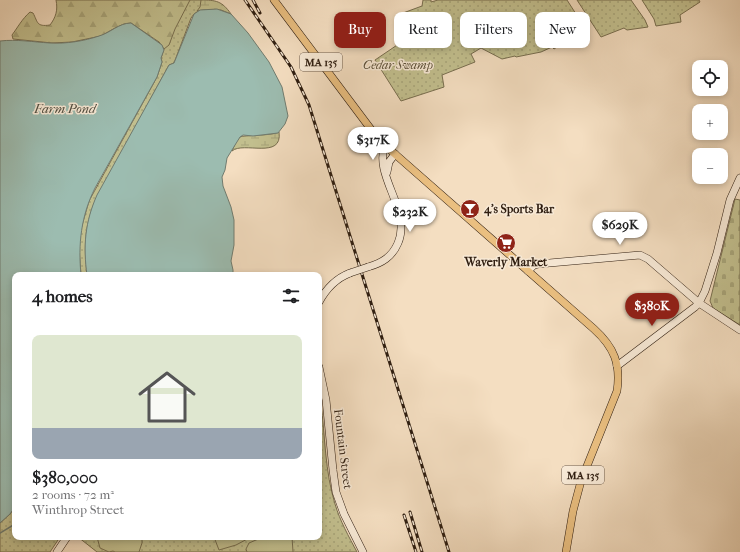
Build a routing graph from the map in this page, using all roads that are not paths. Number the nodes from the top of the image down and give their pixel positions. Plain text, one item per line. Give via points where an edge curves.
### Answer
1 (274, 0) edge
2 (385, 145) junction
3 (395, 154) junction
4 (387, 176) junction
5 (740, 178) edge
6 (528, 271) junction
7 (322, 297) edge
8 (699, 303) junction
9 (740, 330) edge
10 (617, 366) junction
11 (322, 387) edge
12 (322, 396) edge
13 (326, 400) junction
14 (65, 540) edge
15 (57, 552) edge
16 (363, 552) edge
17 (566, 552) edge

1 - 2 main road, MA 135
2 - 3 main road, MA 135
2 - 4 street via 382,158
3 - 4 street via 388,164
3 - 6 main road, MA 135
4 - 7 street, bridge via 399,213 401,234 395,249 389,257 378,264 350,273 333,283
5 - 8 street via 730,200 708,284
6 - 8 street via 538,264 640,255
6 - 10 main road, MA 135 via 603,337 613,352
8 - 9 street
8 - 10 street
10 - 17 main road, MA 135 via 617,391 580,481
11 - 13 street, Fountain Street
12 - 13 street
13 - 16 street, Fountain Street via 336,492
14 - 15 street

